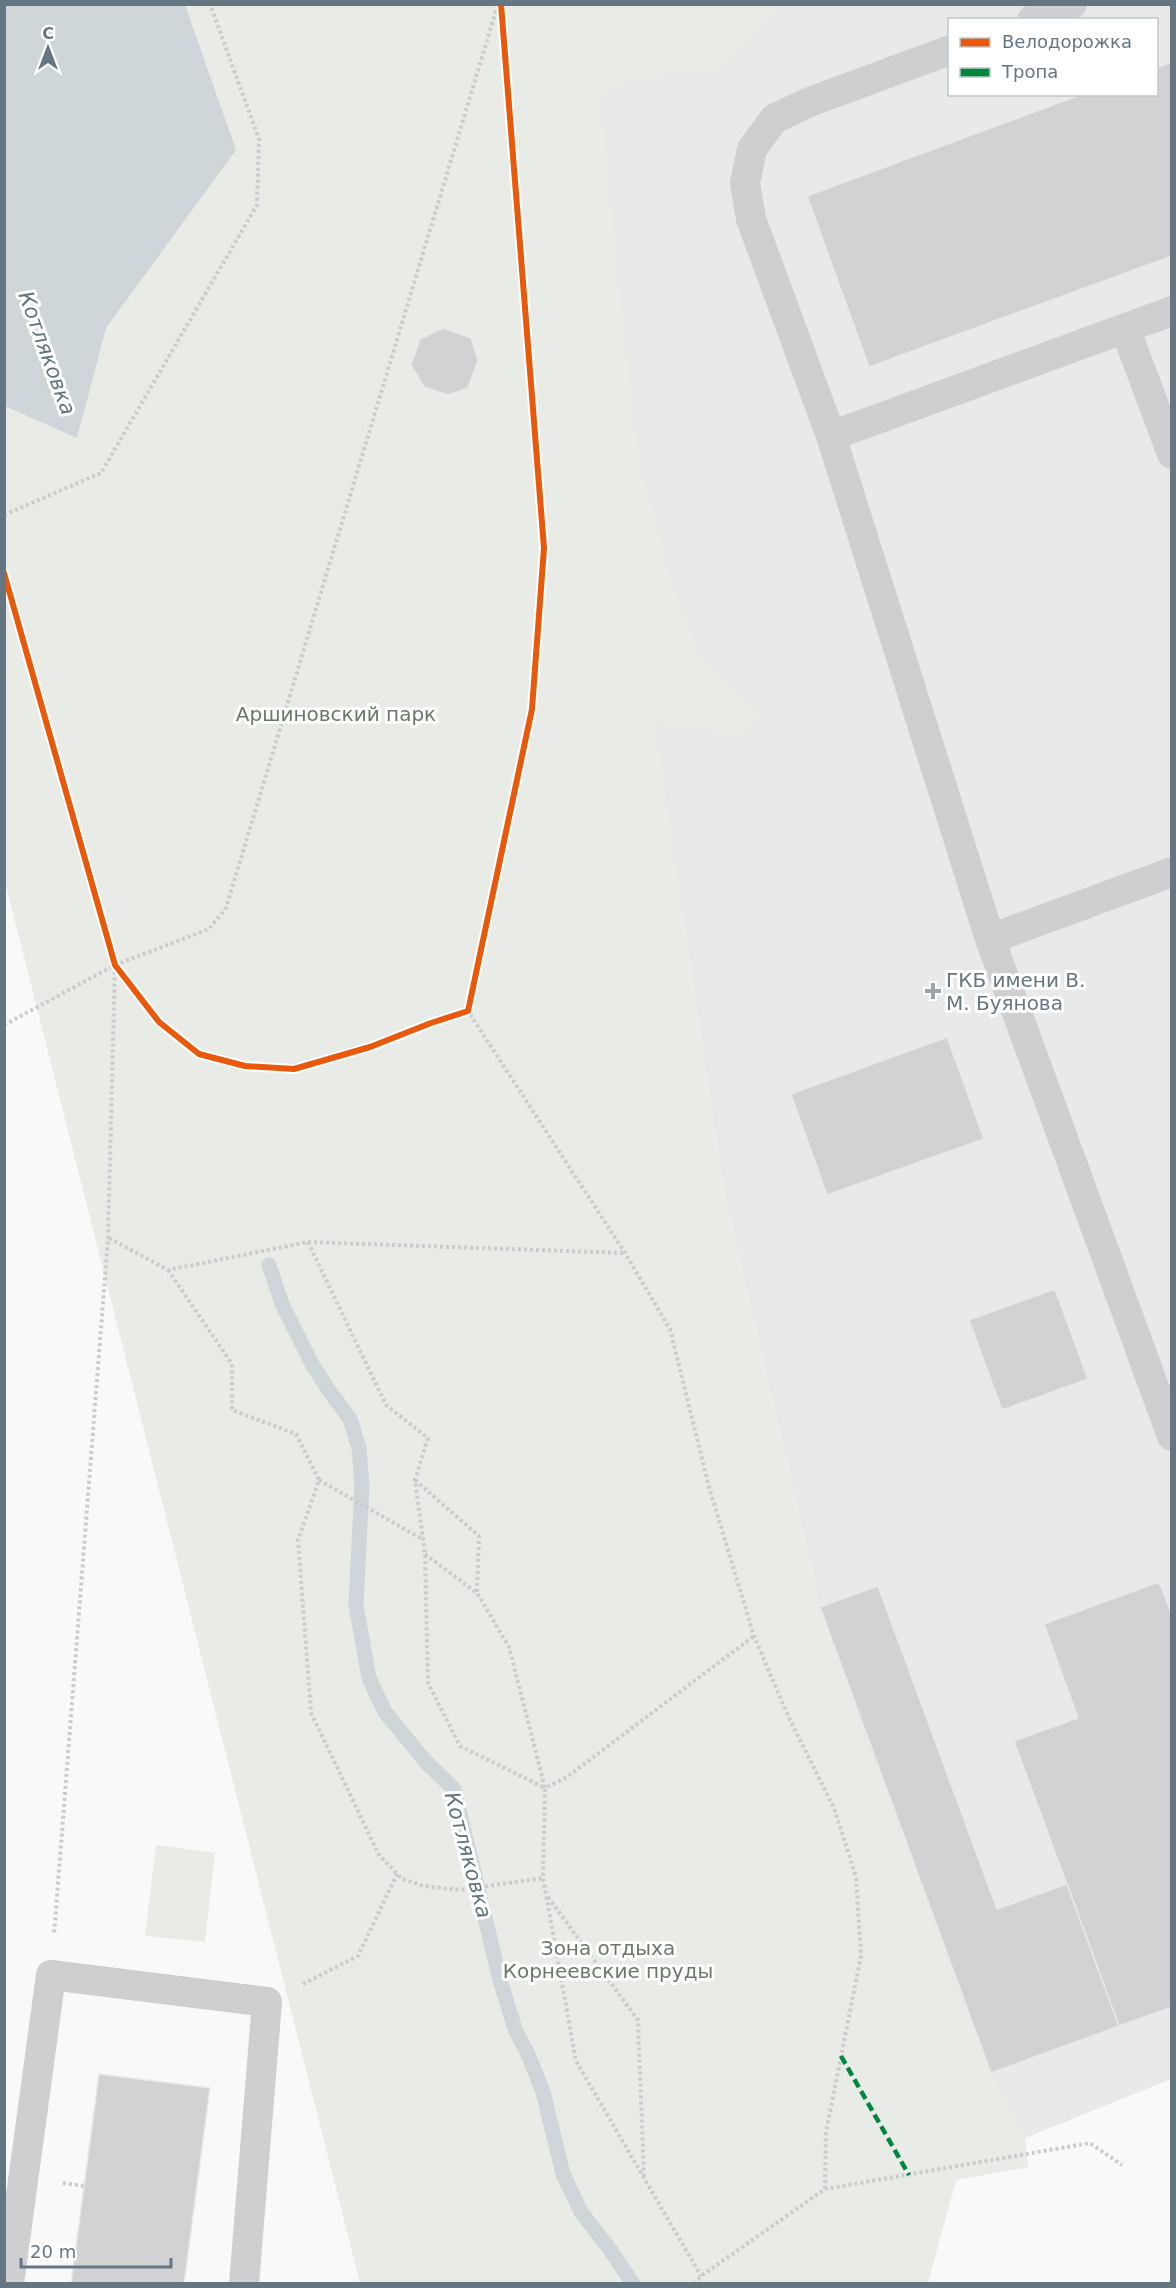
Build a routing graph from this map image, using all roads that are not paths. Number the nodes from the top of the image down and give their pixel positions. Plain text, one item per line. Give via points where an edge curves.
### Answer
1 (1072, 4) edge
2 (1037, 18) edge
3 (948, 51) edge
4 (1172, 311) edge
5 (1125, 328) junction
6 (831, 436) junction
7 (1172, 454) edge
8 (1172, 872) edge
9 (990, 939) junction
10 (1172, 1436) edge
11 (9, 2283) edge
12 (244, 2283) edge

1 - 2 lane
3 - 6 lane via 774,119 752,150 745,183 751,219
4 - 5 lane
5 - 6 lane
5 - 7 lane
6 - 9 lane
8 - 9 lane
9 - 10 lane
11 - 12 lane via 51,1975 267,2002

